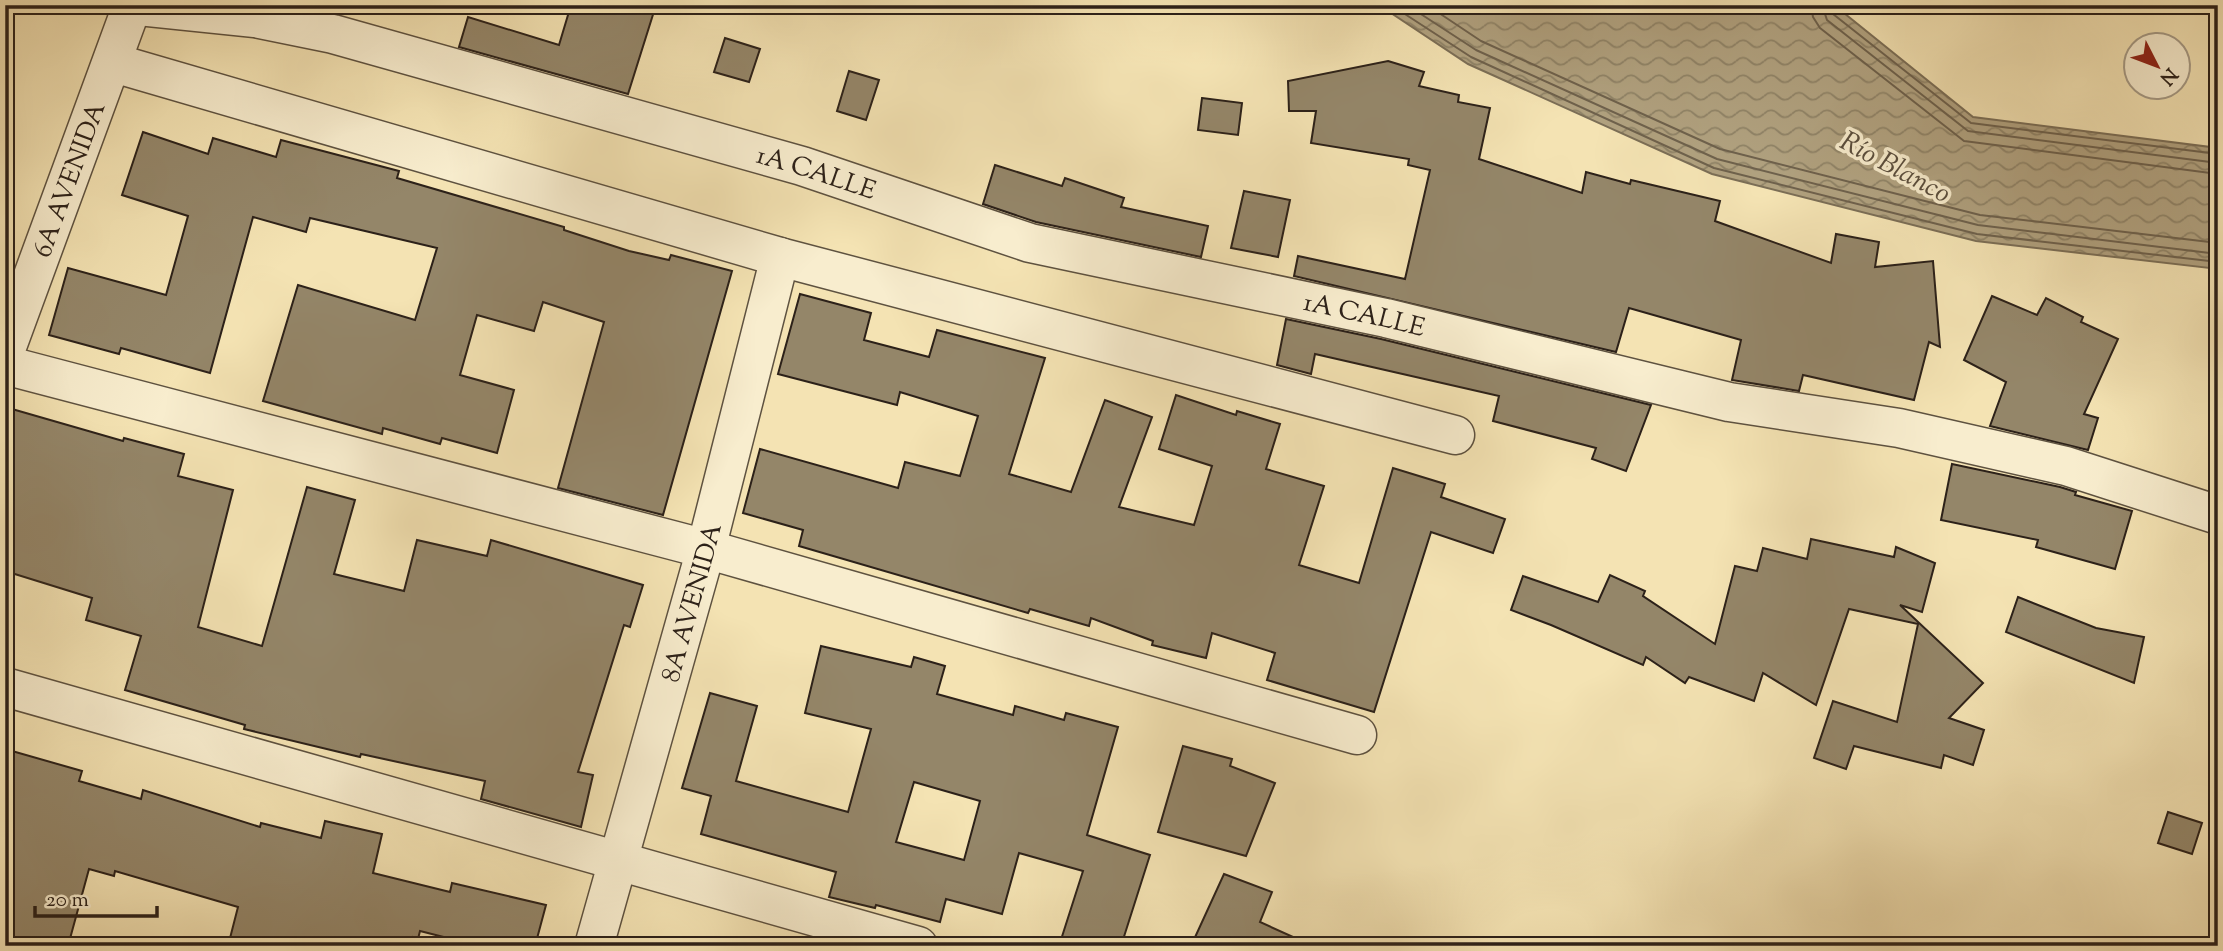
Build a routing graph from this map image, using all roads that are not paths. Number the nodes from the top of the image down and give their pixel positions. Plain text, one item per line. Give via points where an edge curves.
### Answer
1 (131, 6) edge
2 (114, 63) junction
3 (780, 257) junction
4 (5, 352) edge
5 (5, 365) edge
6 (1455, 435) dead end
7 (2218, 515) edge
8 (706, 549) junction
9 (5, 687) edge
10 (1357, 735) dead end
11 (620, 862) junction
12 (594, 946) edge
13 (918, 946) edge

1 - 2 street, 6A AVENIDA
1 - 7 street, 1A CALLE via 255,18 334,34 802,166 1030,243 1501,345 1730,402 1899,428 2066,467
2 - 3 street
2 - 4 street, 6A AVENIDA
3 - 6 street
3 - 8 street, 8A AVENIDA
5 - 8 street
8 - 10 street
8 - 11 street, 8A AVENIDA
9 - 11 street
11 - 12 street, 8A AVENIDA
11 - 13 street

